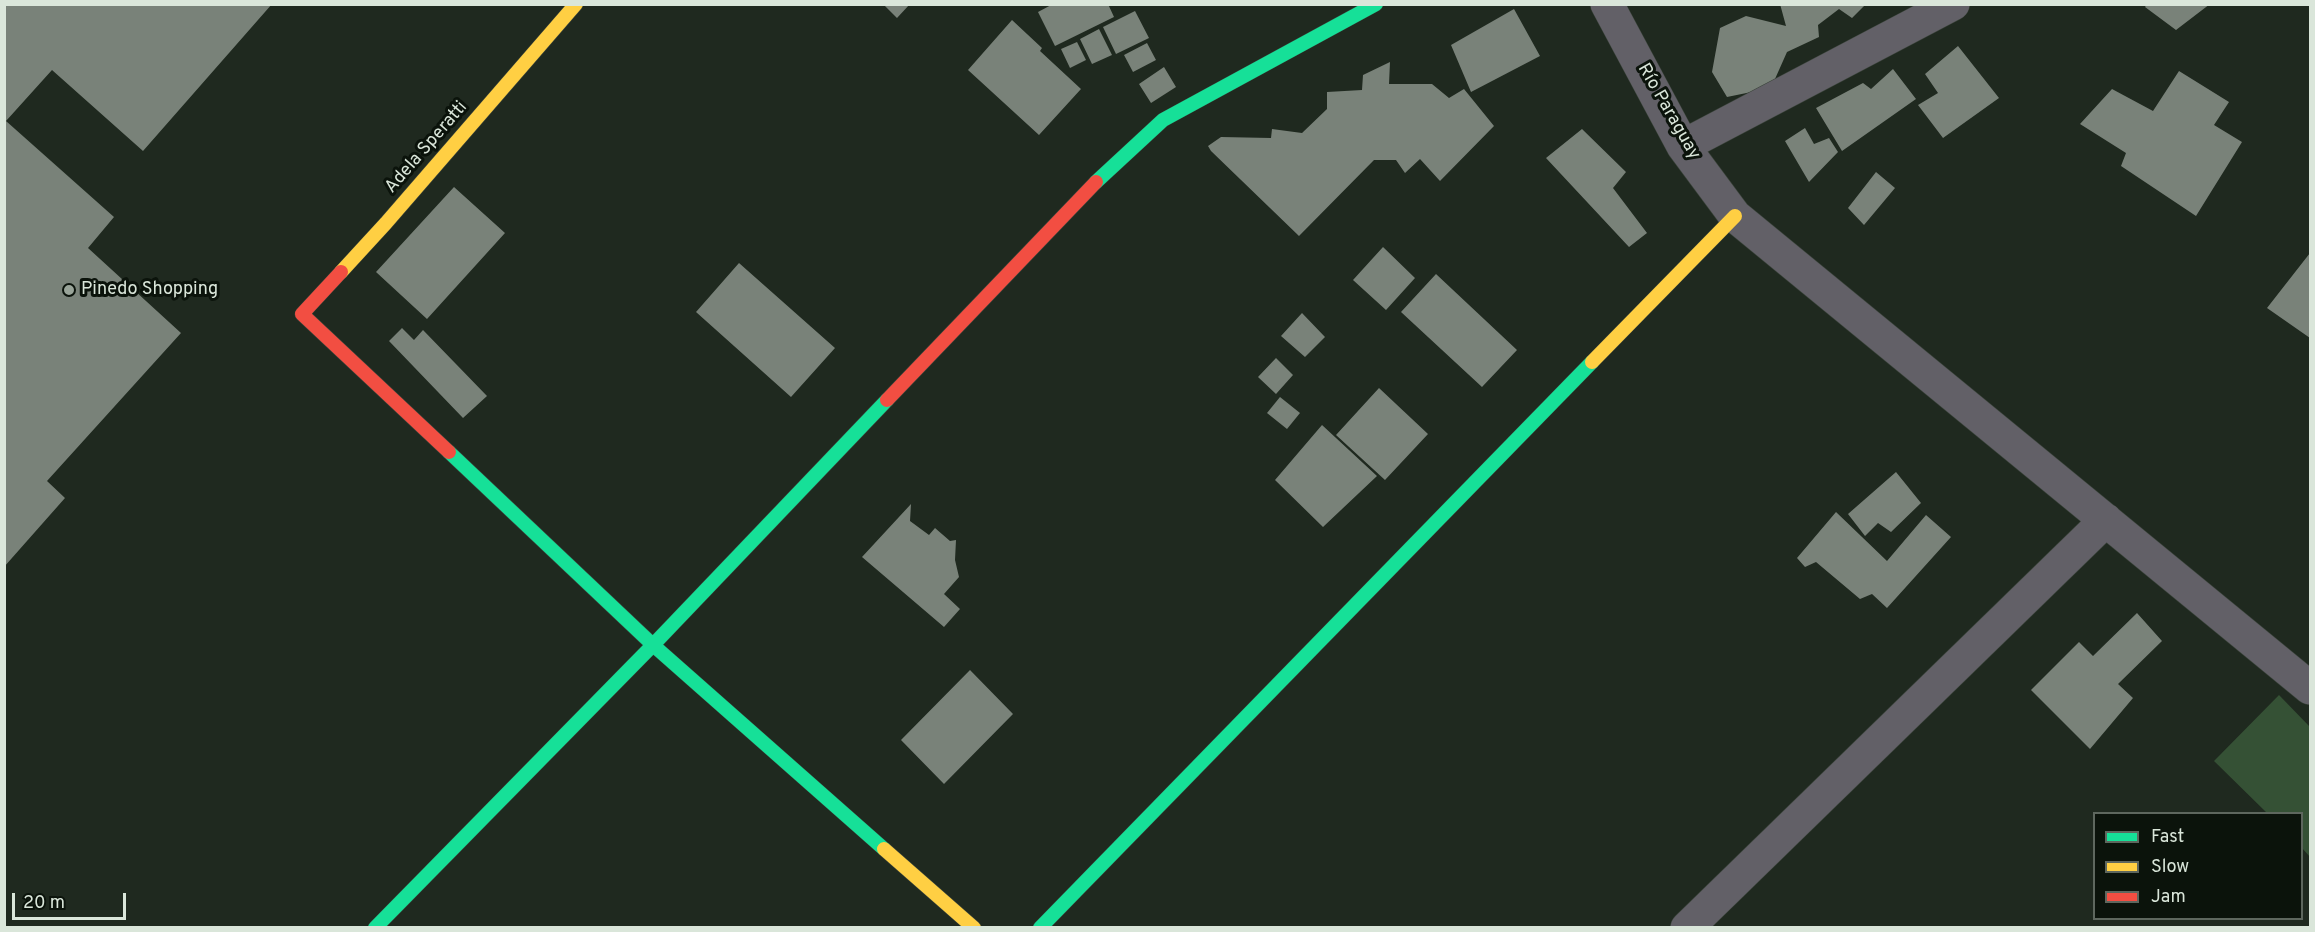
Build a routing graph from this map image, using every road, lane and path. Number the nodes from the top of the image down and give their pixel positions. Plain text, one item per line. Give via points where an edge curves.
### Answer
1 (576, 4) edge
2 (1377, 4) edge
3 (1607, 4) edge
4 (1953, 4) edge
5 (1683, 146) junction
6 (1736, 216) junction
7 (2106, 520) junction
8 (653, 645) junction
9 (2310, 688) edge
10 (375, 927) edge
11 (974, 927) edge
12 (1040, 927) edge
13 (1687, 927) edge

1 - 8 street, Adela Speratti via 302,314
2 - 8 street via 1163,120 1082,195
3 - 5 street, Río Paraguay
4 - 5 street
5 - 6 street, Río Paraguay
6 - 7 street, Río Paraguay
6 - 12 street
7 - 9 street, Río Paraguay
7 - 13 street
8 - 10 street
8 - 11 street

